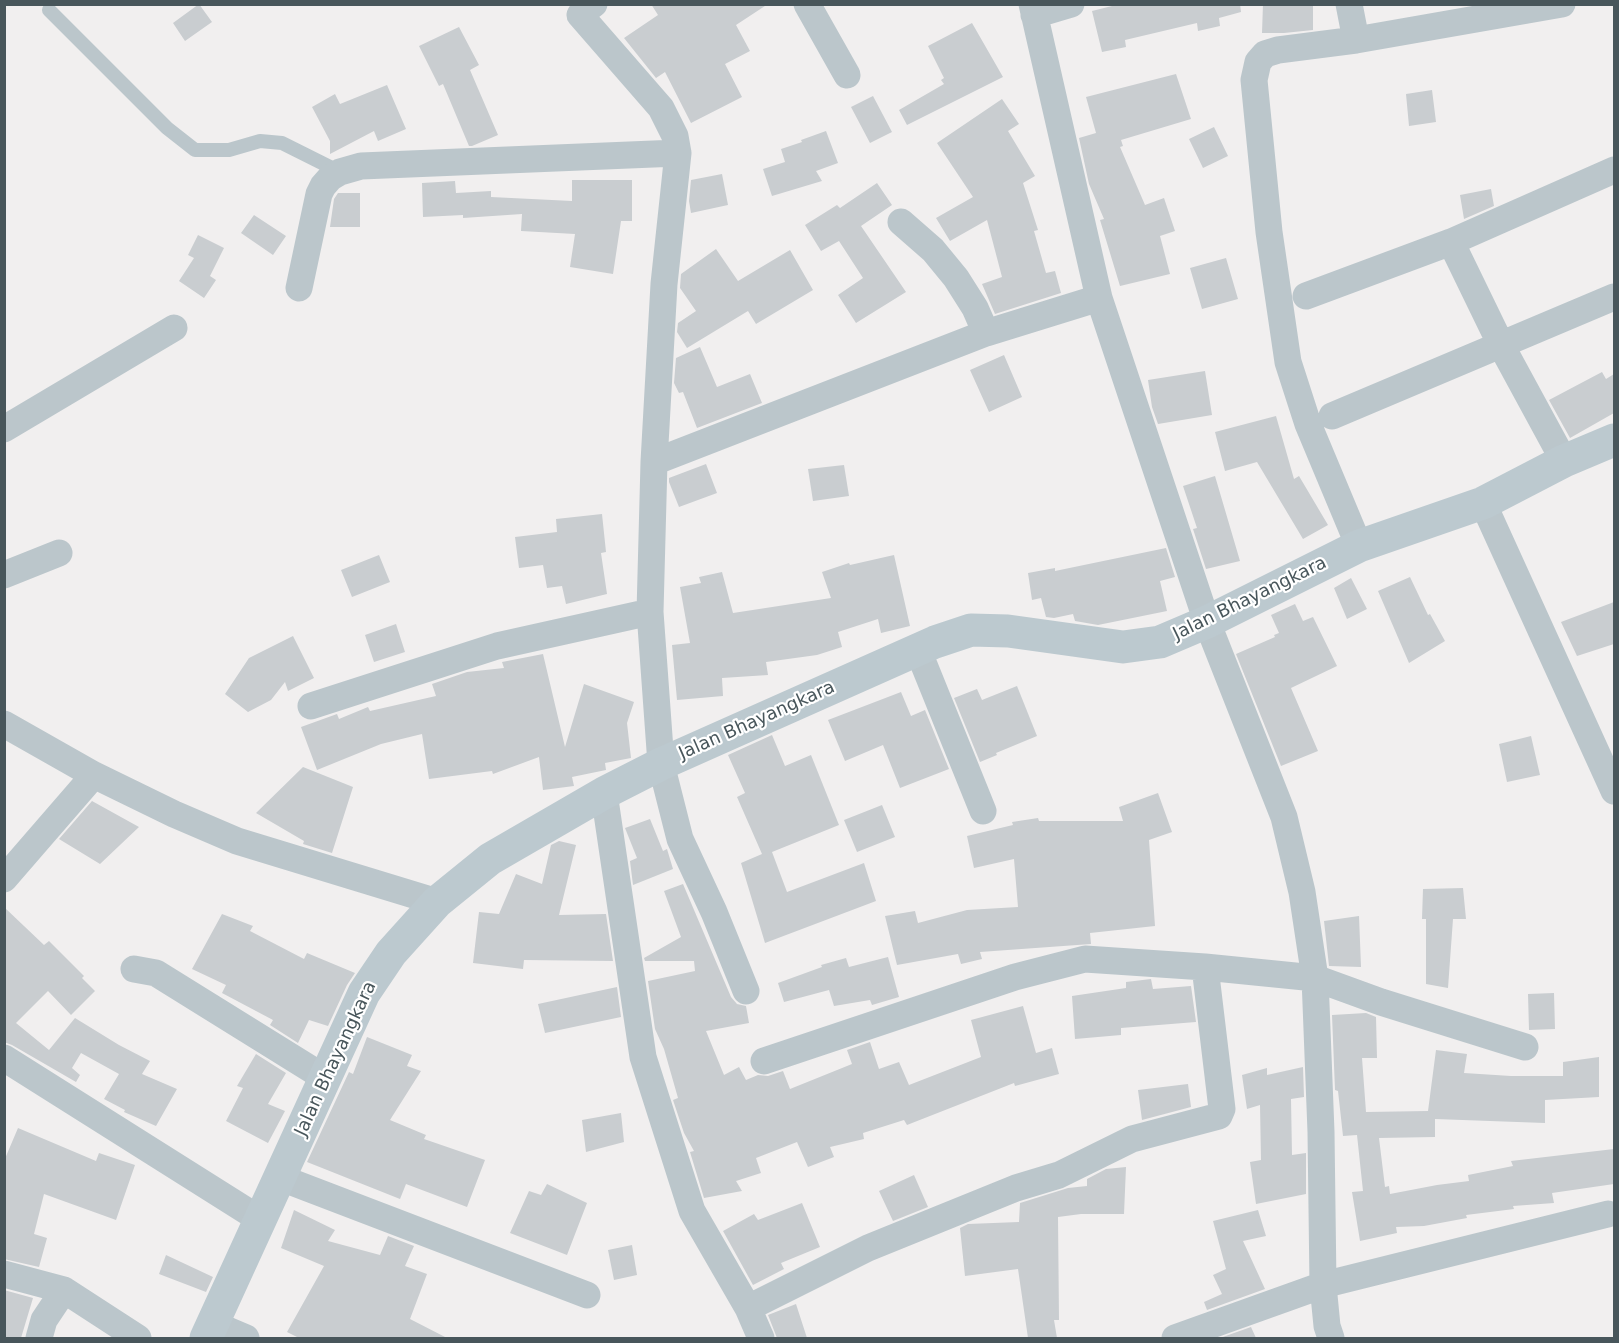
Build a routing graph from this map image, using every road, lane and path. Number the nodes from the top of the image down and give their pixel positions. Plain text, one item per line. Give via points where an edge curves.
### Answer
1 (807, 4) edge
2 (1071, 4) edge
3 (1349, 4) edge
4 (1562, 4) edge
5 (580, 8) edge
6 (49, 10) dead end
7 (1033, 10) edge
8 (1356, 40) junction
9 (847, 75) dead end
10 (678, 153) junction
11 (1614, 170) edge
12 (340, 172) junction
13 (901, 222) dead end
14 (1451, 242) junction
15 (299, 288) dead end
16 (1306, 296) dead end
17 (1614, 297) edge
18 (1099, 298) junction
19 (174, 328) dead end
20 (986, 333) junction
21 (1502, 345) junction
22 (1332, 416) dead end
23 (4, 429) edge
24 (1614, 440) edge
25 (1564, 461) junction
26 (654, 462) junction
27 (1483, 503) junction
28 (1359, 546) junction
29 (59, 553) dead end
30 (4, 575) edge
31 (650, 612) junction
32 (1207, 622) junction
33 (918, 650) junction
34 (311, 706) dead end
35 (4, 724) edge
36 (661, 764) junction
37 (94, 774) junction
38 (1614, 791) edge
39 (604, 793) junction
40 (983, 811) dead end
41 (4, 879) edge
42 (437, 902) junction
43 (1205, 967) junction
44 (134, 969) dead end
45 (1315, 978) junction
46 (746, 991) dead end
47 (1525, 1047) dead end
48 (4, 1058) edge
49 (764, 1061) dead end
50 (326, 1078) junction
51 (281, 1178) junction
52 (1608, 1214) dead end
53 (261, 1220) junction
54 (4, 1274) edge
55 (1323, 1286) junction
56 (64, 1290) junction
57 (587, 1295) dead end
58 (748, 1308) junction
59 (210, 1331) edge
60 (39, 1338) edge
61 (138, 1338) edge
62 (246, 1338) edge
63 (761, 1338) edge
64 (1175, 1338) edge
65 (1331, 1338) edge

1 - 9 street
2 - 7 street
3 - 8 street
4 - 8 street
5 - 10 street via 661,108 675,136
6 - 12 lane via 167,128 195,150 229,150 260,141 282,143
7 - 18 street
8 - 28 street via 1266,54 1258,62 1254,80 1269,232 1288,363 1308,424
10 - 12 street via 361,166
10 - 26 street via 664,284
11 - 14 street
12 - 15 street via 330,178 319,194
13 - 20 street via 933,250 956,278
14 - 16 street
14 - 21 street
17 - 21 street
18 - 20 street
18 - 32 street
19 - 23 street
20 - 26 street
21 - 22 street
21 - 25 street
24 - 25 street, Jalan Bhayangkara
25 - 27 street, Jalan Bhayangkara
26 - 31 street
27 - 28 street, Jalan Bhayangkara
27 - 38 street
28 - 32 street, Jalan Bhayangkara
29 - 30 street
31 - 34 street via 497,646
31 - 36 street
32 - 33 street, Jalan Bhayangkara via 1160,642 1123,647 971,630
32 - 45 street via 1284,817 1302,892
33 - 36 street, Jalan Bhayangkara
33 - 40 street
35 - 37 street
36 - 39 street, Jalan Bhayangkara
36 - 46 street via 680,839
37 - 41 street
37 - 42 street via 237,841
39 - 42 street, Jalan Bhayangkara via 490,859
39 - 58 street via 643,1057 692,1211
42 - 50 street, Jalan Bhayangkara via 391,952 364,993
43 - 45 street
43 - 49 street via 1084,959 1015,977
43 - 58 street via 1222,1109 1219,1116 1132,1139 1059,1175 1016,1188 868,1248
44 - 50 street via 156,973
45 - 47 street
45 - 55 street
48 - 53 street
50 - 51 street, Jalan Bhayangkara
51 - 53 street, Jalan Bhayangkara
51 - 57 street
52 - 55 street
53 - 59 street, Jalan Bhayangkara
54 - 56 street
55 - 64 street
55 - 65 street
56 - 60 street via 44,1320
56 - 61 street
58 - 63 street
59 - 62 street

